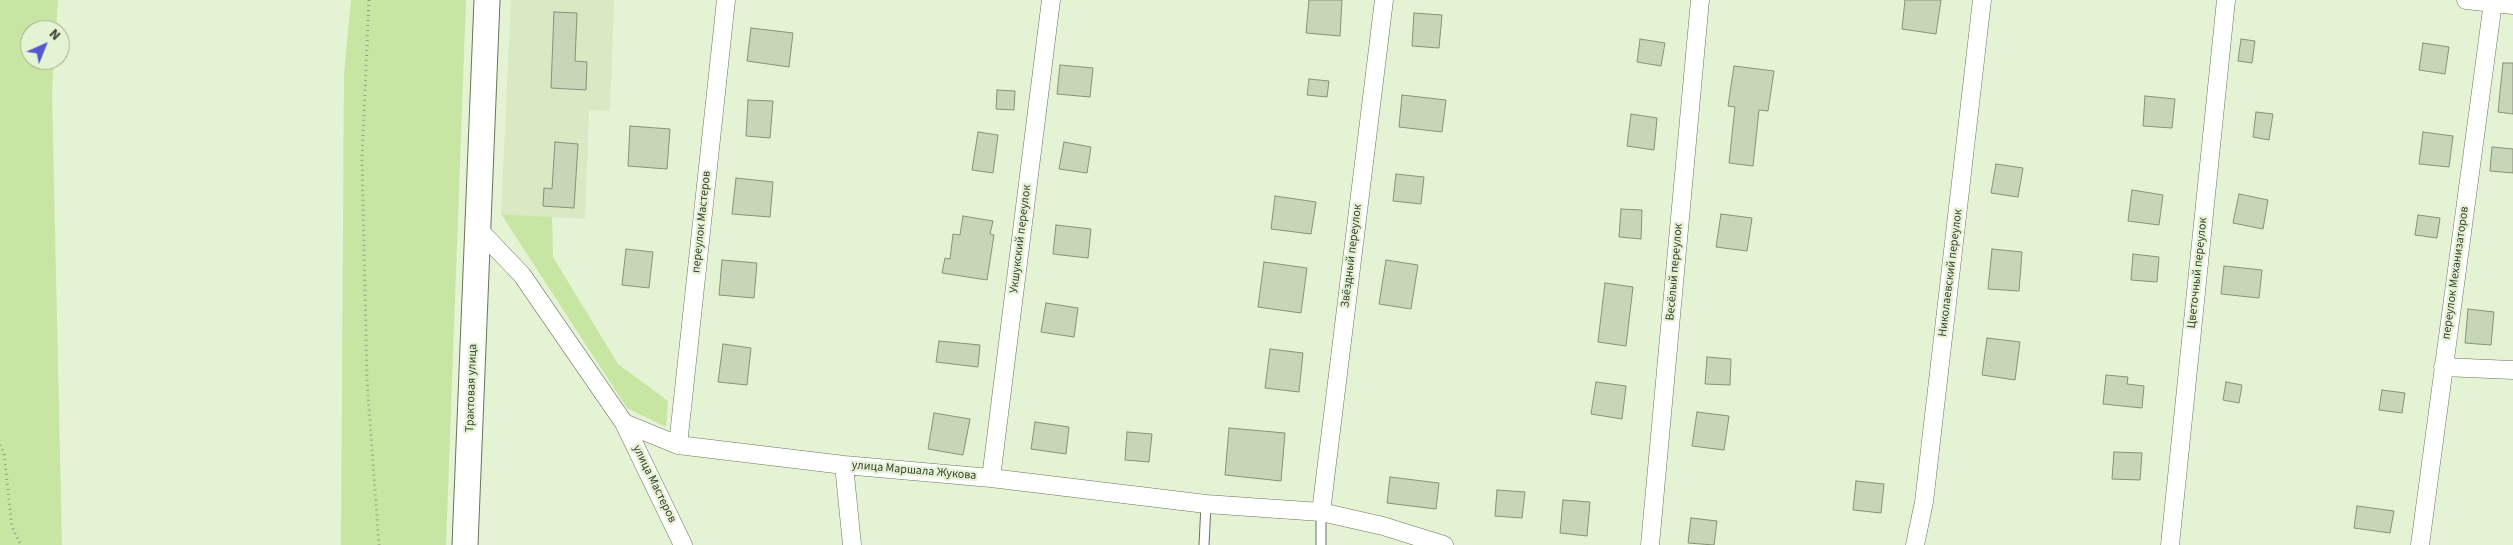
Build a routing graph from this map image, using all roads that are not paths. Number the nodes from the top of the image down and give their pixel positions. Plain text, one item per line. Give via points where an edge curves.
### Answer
1 (487, 0) edge
2 (726, 0) edge
3 (1051, 0) edge
4 (1384, 0) edge
5 (1700, 0) edge
6 (1982, 0) edge
7 (2226, 0) edge
8 (2466, 0) edge
9 (2494, 2) junction
10 (2513, 5) edge
11 (479, 230) junction
12 (2442, 367) junction
13 (2513, 370) edge
14 (624, 423) junction
15 (678, 445) junction
16 (844, 465) junction
17 (991, 478) junction
18 (1206, 504) junction
19 (1321, 512) junction
20 (465, 545) edge
21 (683, 545) edge
22 (852, 545) edge
23 (1204, 545) edge
24 (1321, 545) edge
25 (1444, 545) edge
26 (1650, 545) edge
27 (1915, 545) edge
28 (2170, 545) edge
29 (2420, 545) edge

1 - 11 main road, Трактовая улица
2 - 15 street, переулок Мастеров
3 - 17 street, Укшукский переулок
4 - 19 street, Звёздный переулок
5 - 26 street, Весёлый переулок
6 - 27 street, Николаевский переулок via 1924,502
7 - 28 street, Цветочный переулок
8 - 9 street
9 - 10 street
9 - 12 street, переулок Механизаторов
11 - 14 street via 522,275
11 - 20 main road, Трактовая улица
12 - 13 street
12 - 29 street, переулок Механизаторов
14 - 15 street, улица Маршала Жукова
14 - 21 street, улица Мастеров
15 - 16 street, улица Маршала Жукова
16 - 17 street, улица Маршала Жукова
16 - 22 street
17 - 18 street, улица Маршала Жукова
18 - 19 street, улица Маршала Жукова
18 - 23 lane
19 - 24 lane
19 - 25 street, улица Маршала Жукова via 1383,526

